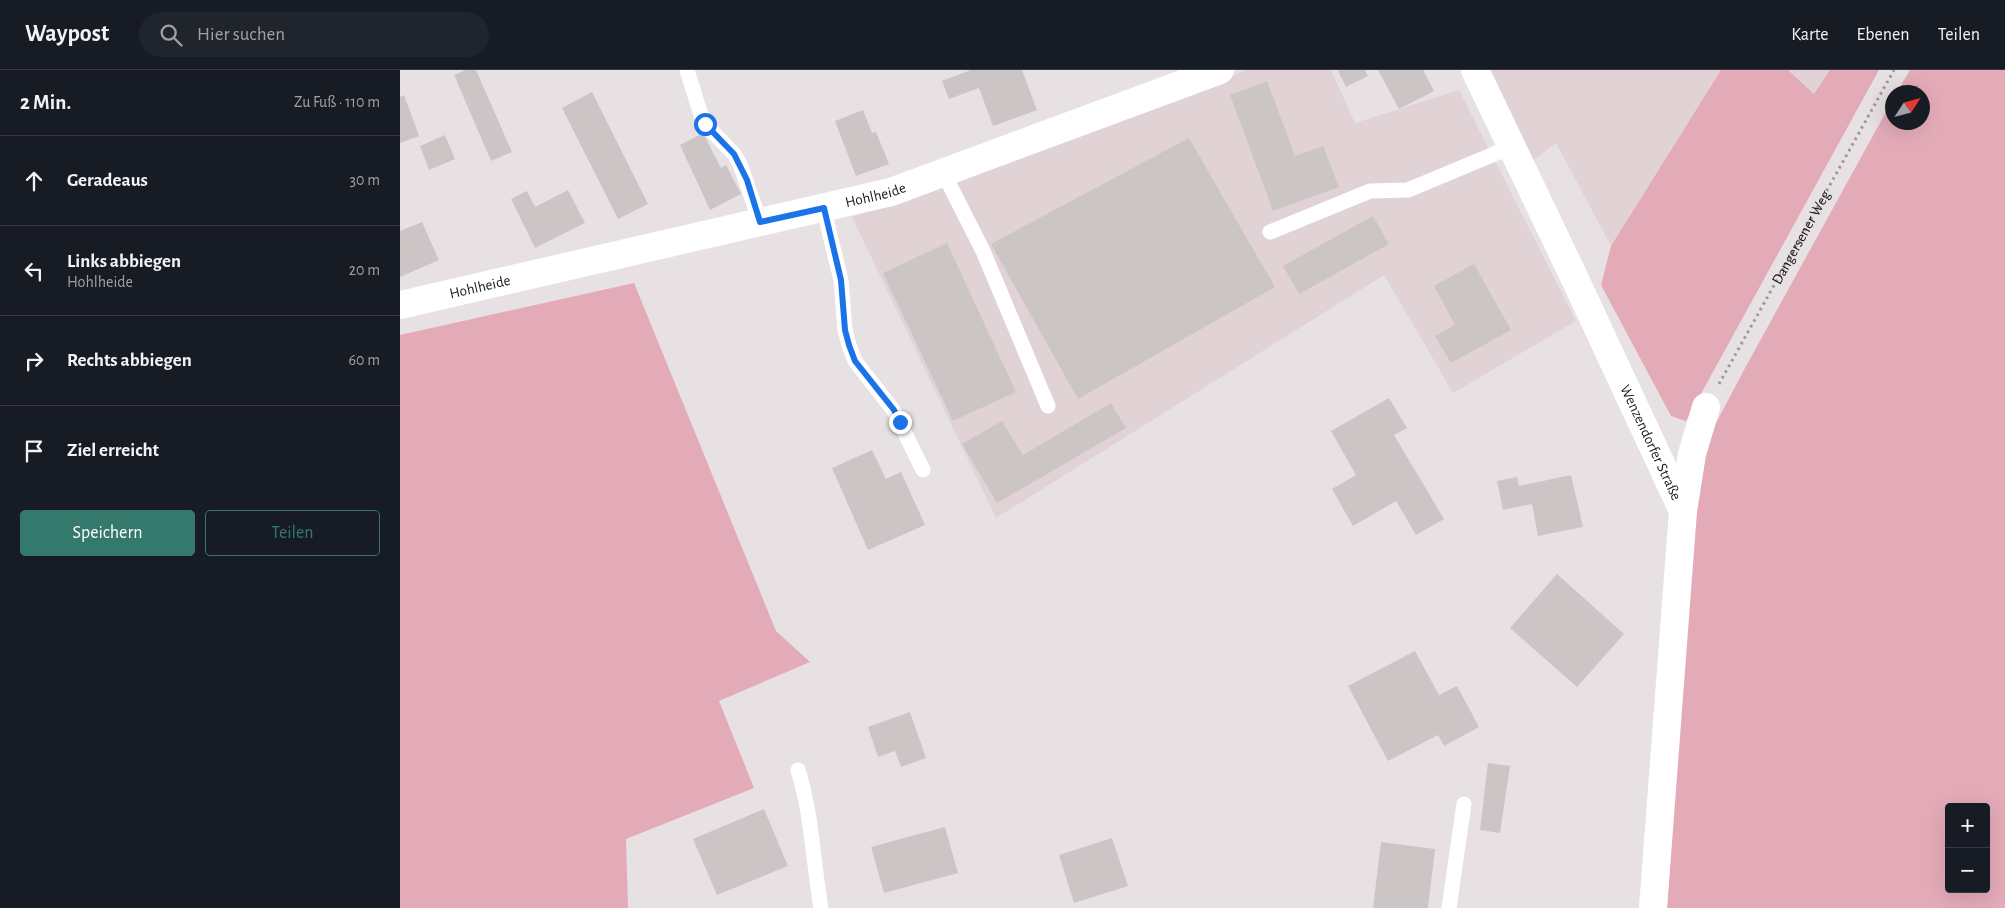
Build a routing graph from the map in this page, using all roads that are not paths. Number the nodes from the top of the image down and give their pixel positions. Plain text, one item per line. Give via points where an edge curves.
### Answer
1 (688, 70) edge
2 (1220, 70) edge
3 (1474, 70) edge
4 (1511, 146) junction
5 (943, 172) junction
6 (824, 208) junction
7 (760, 222) junction
8 (1270, 232) dead end
9 (400, 305) edge
10 (1712, 397) road end
11 (1048, 406) dead end
12 (923, 470) dead end
13 (1684, 511) junction
14 (798, 770) dead end
15 (1464, 804) dead end
16 (821, 908) edge
17 (1449, 908) edge
18 (1653, 908) edge

1 - 7 lane via 705,124 737,159
2 - 5 street, Hohlheide
3 - 4 street, Wenzendorfer Straße
4 - 8 lane via 1408,190 1370,191
4 - 13 street, Wenzendorfer Straße
5 - 6 street, Hohlheide via 891,192
5 - 11 lane via 982,251
6 - 7 street, Hohlheide
6 - 12 lane via 841,280 845,330 855,361 894,410
7 - 9 street, Hohlheide
10 - 13 street via 1692,454
13 - 18 street, Wenzendorfer Straße
14 - 16 lane via 807,800
15 - 17 lane

